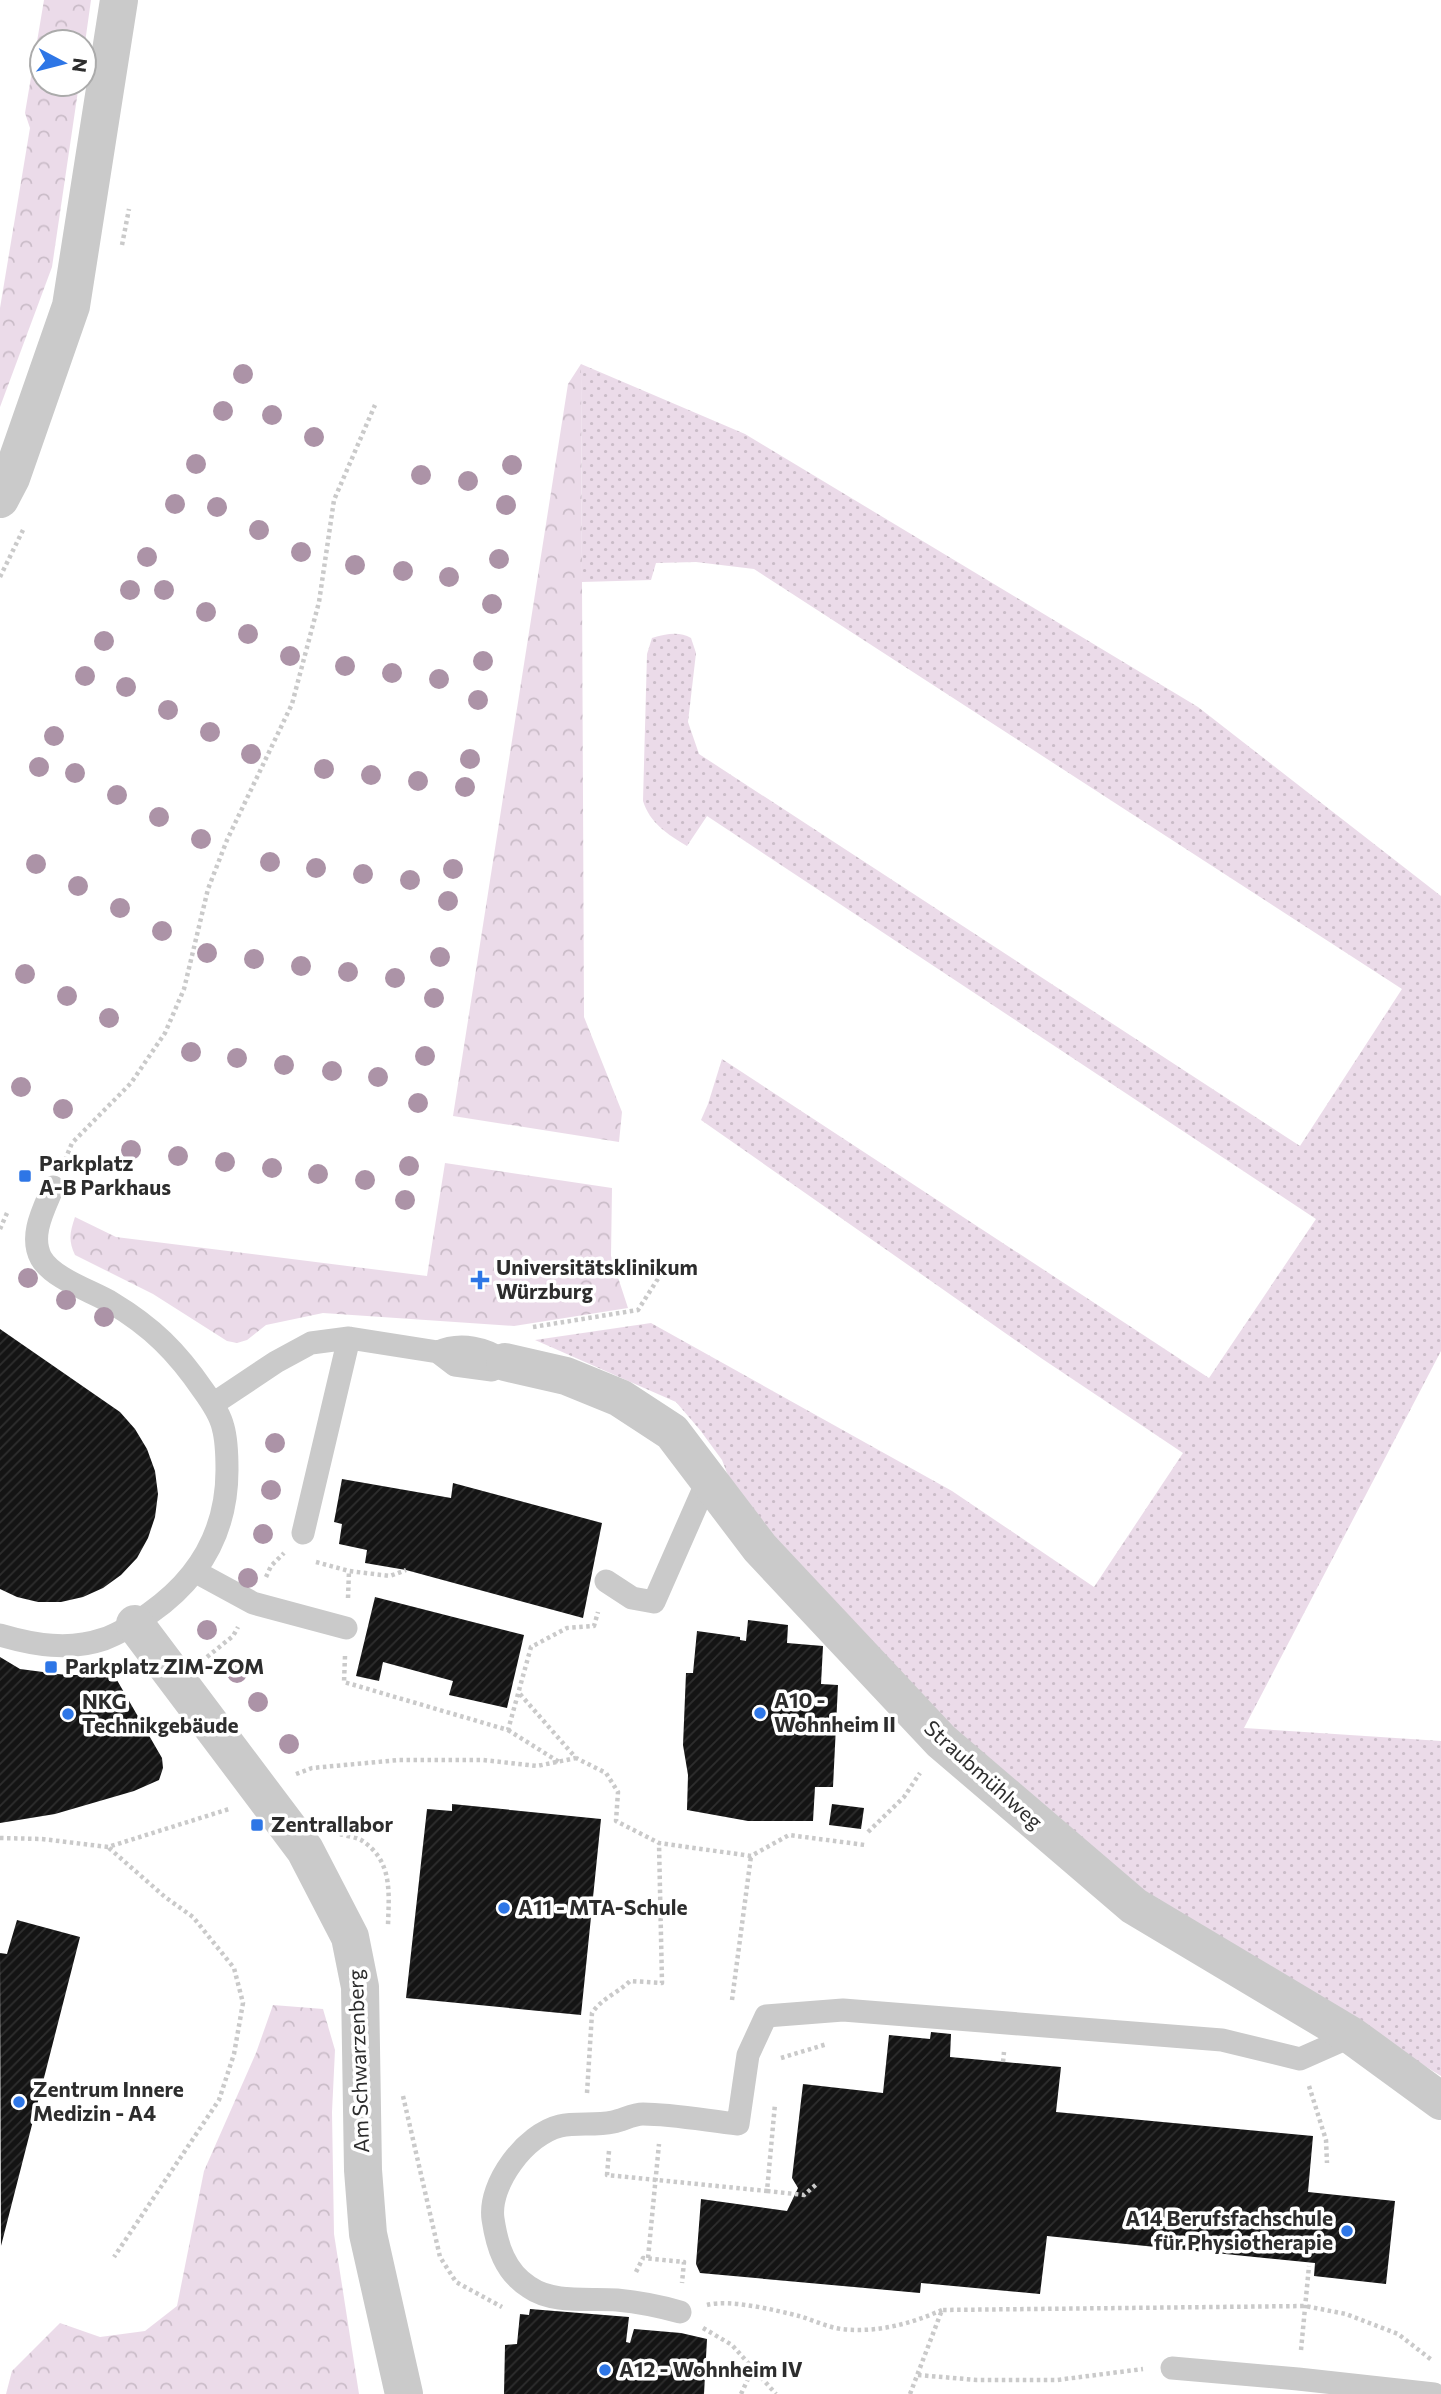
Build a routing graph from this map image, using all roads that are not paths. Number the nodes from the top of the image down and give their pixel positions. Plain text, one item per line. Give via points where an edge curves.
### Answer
1 (119, 0) edge
2 (0, 499) edge
3 (53, 1187) road end
4 (349, 1338) junction
5 (505, 1362) joint
6 (213, 1404) junction
7 (708, 1479) junction
8 (303, 1533) dead end
9 (196, 1572) junction
10 (606, 1581) road end
11 (135, 1624) junction
12 (346, 1628) dead end
13 (0, 1635) edge
14 (1352, 2036) junction
15 (1441, 2101) edge
16 (680, 2312) road end
17 (1172, 2368) road end
18 (404, 2394) edge
19 (1434, 2394) edge

1 - 2 street via 71,306
3 - 6 lane via 36,1241 47,1267 111,1302 166,1342
4 - 5 lane, Straubmühlweg via 438,1352 454,1365 492,1370
4 - 6 lane, Straubmühlweg via 311,1343
4 - 8 lane
5 - 7 street, Straubmühlweg via 566,1376 620,1398 672,1432
6 - 9 lane via 223,1426 227,1483 211,1546
7 - 10 lane via 654,1602 632,1598
7 - 14 street, Straubmühlweg via 760,1548 941,1741 1134,1906
9 - 11 lane
9 - 12 lane via 253,1602
11 - 13 lane via 104,1639 58,1646
11 - 18 street, Am Schwarzenberg via 305,1850 350,1937 360,1987 368,2234
14 - 15 street, Straubmühlweg
14 - 16 lane via 1300,2059 1222,2040 842,2010 766,2016 748,2054 738,2124 641,2114 612,2123 559,2126 533,2141 511,2162 497,2187 492,2214 497,2246 512,2273 530,2288 555,2298 621,2301
17 - 19 lane

